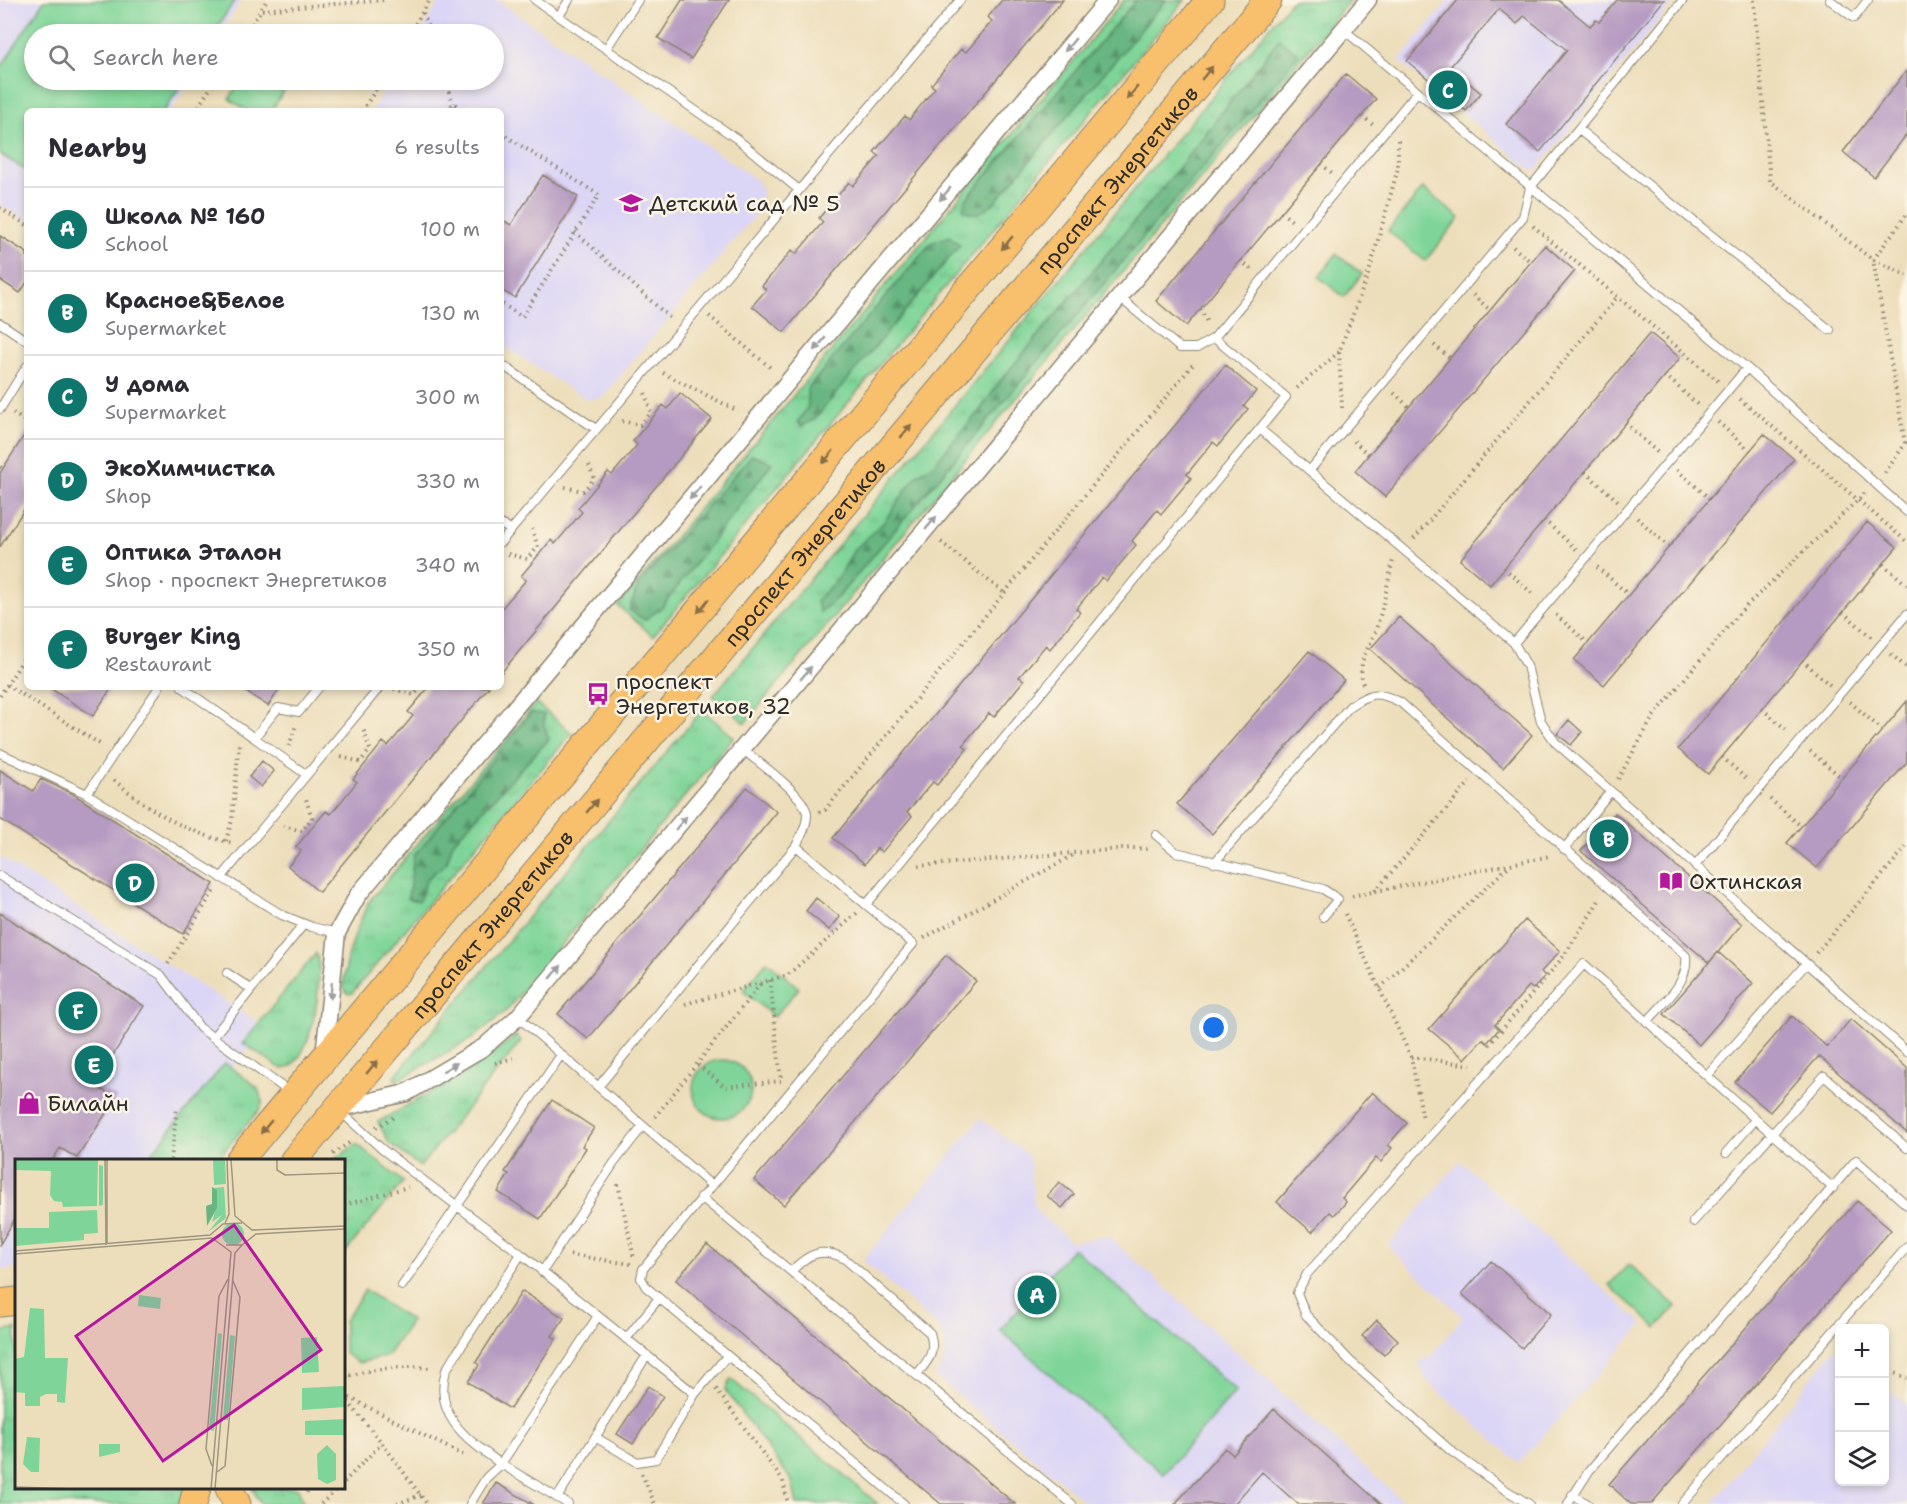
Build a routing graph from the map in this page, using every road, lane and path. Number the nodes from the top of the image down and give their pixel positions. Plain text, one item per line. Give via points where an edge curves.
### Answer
1 (267, 0) edge
2 (384, 0) edge
3 (430, 0) edge
4 (535, 0) edge
5 (569, 0) edge
6 (638, 0) edge
7 (960, 0) edge
8 (1108, 0) edge
9 (1210, 0) edge
10 (1268, 0) edge
11 (1368, 0) edge
12 (1683, 0) edge
13 (1754, 0) edge
14 (1830, 0) edge
15 (1868, 0) edge
16 (262, 10) junction
17 (423, 13) junction
18 (559, 16) junction
19 (253, 24) edge
20 (416, 24) edge
21 (427, 24) edge
22 (1343, 29) junction
23 (606, 48) junction
24 (209, 90) edge
25 (376, 90) edge
26 (448, 90) edge
27 (1418, 91) junction
28 (453, 104) junction
29 (197, 108) edge
30 (364, 108) edge
31 (450, 108) edge
32 (460, 108) edge
33 (1398, 116) junction
34 (1578, 129) junction
35 (504, 136) edge
36 (1530, 188) junction
37 (799, 190) junction
38 (0, 208) edge
39 (1907, 214) edge
40 (24, 223) edge
41 (575, 232) junction
42 (1504, 240) junction
43 (1873, 260) junction
44 (1531, 262) dead end
45 (1907, 274) edge
46 (1464, 288) junction
47 (1119, 297) junction
48 (1618, 297) dead end
49 (504, 305) edge
50 (700, 309) junction
51 (1490, 310) dead end
52 (0, 323) edge
53 (682, 330) junction
54 (1830, 330) dead end
55 (1423, 336) junction
56 (1215, 338) junction
57 (24, 339) edge
58 (1339, 352) junction
59 (1450, 358) dead end
60 (504, 366) edge
61 (650, 366) junction
62 (1747, 368) junction
63 (772, 370) dead end
64 (24, 371) edge
65 (640, 377) junction
66 (1383, 384) junction
67 (1286, 397) junction
68 (1409, 406) dead end
69 (0, 409) edge
70 (738, 411) dead end
71 (606, 417) junction
72 (596, 429) junction
73 (1260, 429) junction
74 (1343, 431) junction
75 (1906, 442) edge
76 (583, 445) junction
77 (1369, 455) dead end
78 (1310, 470) junction
79 (550, 482) junction
80 (1876, 483) junction
81 (526, 512) junction
82 (1907, 512) edge
83 (504, 526) edge
84 (510, 530) junction
85 (504, 538) edge
86 (941, 542) dead end
87 (1402, 548) junction
88 (504, 553) edge
89 (1883, 564) dead end
90 (1907, 585) edge
91 (1004, 593) junction
92 (1907, 614) edge
93 (1514, 643) junction
94 (24, 658) edge
95 (7, 685) junction
96 (157, 690) edge
97 (186, 690) edge
98 (317, 690) edge
99 (379, 690) edge
100 (394, 690) edge
101 (418, 690) edge
102 (0, 696) edge
103 (1365, 696) junction
104 (299, 712) junction
105 (358, 713) junction
106 (241, 727) junction
107 (255, 737) junction
108 (742, 750) junction
109 (0, 753) edge
110 (114, 753) junction
111 (326, 753) junction
112 (285, 759) junction
113 (103, 770) junction
114 (1478, 772) junction
115 (307, 775) junction
116 (301, 783) junction
117 (1610, 792) junction
118 (87, 794) junction
119 (807, 816) junction
120 (268, 822) junction
121 (1156, 836) dead end
122 (226, 841) junction
123 (796, 846) junction
124 (1907, 846) edge
125 (248, 847) junction
126 (1564, 849) junction
127 (1078, 852) junction
128 (1176, 852) junction
129 (1214, 862) junction
130 (1510, 865) junction
131 (1695, 866) junction
132 (897, 868) junction
133 (0, 876) edge
134 (221, 878) junction
135 (1608, 887) junction
136 (1375, 891) junction
137 (1338, 899) junction
138 (866, 905) junction
139 (1323, 917) dead end
140 (304, 924) junction
141 (337, 933) junction
142 (913, 944) junction
143 (1806, 964) junction
144 (227, 973) dead end
145 (161, 975) junction
146 (770, 980) junction
147 (763, 981) junction
148 (1380, 988) junction
149 (251, 989) junction
150 (660, 1011) junction
151 (518, 1017) junction
152 (1647, 1022) junction
153 (213, 1037) junction
154 (1483, 1051) dead end
155 (1907, 1052) edge
156 (561, 1055) junction
157 (324, 1058) junction
158 (1411, 1058) junction
159 (1477, 1058) dead end
160 (698, 1065) junction
161 (1471, 1065) junction
162 (1464, 1073) dead end
163 (1707, 1076) junction
164 (782, 1081) junction
165 (598, 1087) junction
166 (294, 1095) junction
167 (784, 1098) junction
168 (177, 1107) dead end
169 (337, 1109) junction
170 (1430, 1112) dead end
171 (1755, 1120) junction
172 (643, 1126) junction
173 (365, 1134) junction
174 (1771, 1134) junction
175 (1907, 1148) edge
176 (1726, 1153) dead end
177 (328, 1158) dead end
178 (171, 1159) edge
179 (241, 1159) edge
180 (296, 1159) edge
181 (614, 1163) junction
182 (711, 1185) junction
183 (408, 1187) dead end
184 (1833, 1188) junction
185 (701, 1197) junction
186 (345, 1205) edge
187 (1907, 1205) edge
188 (456, 1206) junction
189 (1693, 1222) dead end
190 (1907, 1247) edge
191 (555, 1252) junction
192 (520, 1254) junction
193 (792, 1271) junction
194 (542, 1272) junction
195 (402, 1286) dead end
196 (659, 1298) junction
197 (15, 1301) edge
198 (0, 1303) edge
199 (598, 1316) junction
200 (626, 1339) junction
201 (646, 1355) junction
202 (727, 1356) junction
203 (446, 1370) junction
204 (1889, 1371) edge
205 (917, 1374) junction
206 (345, 1377) edge
207 (708, 1378) junction
208 (1907, 1378) edge
209 (695, 1394) junction
210 (345, 1396) edge
211 (345, 1397) edge
212 (595, 1437) junction
213 (382, 1443) junction
214 (464, 1456) dead end
215 (637, 1462) junction
216 (501, 1464) junction
217 (345, 1481) edge
218 (197, 1489) edge
219 (230, 1489) edge
220 (308, 1489) edge
221 (337, 1489) edge
222 (306, 1493) dead end
223 (421, 1495) junction
224 (1572, 1495) junction
225 (557, 1498) junction
226 (193, 1504) edge
227 (237, 1504) edge
228 (321, 1504) edge
229 (397, 1504) edge
230 (427, 1504) edge
231 (470, 1504) edge
232 (568, 1504) edge
233 (655, 1504) edge
234 (788, 1504) edge
235 (904, 1504) edge
236 (1072, 1504) edge
237 (1529, 1504) edge
238 (1568, 1504) edge
239 (1588, 1504) edge
240 (1682, 1504) edge

1 - 16 path
2 - 16 path
3 - 17 path
4 - 18 lane
5 - 18 lane
6 - 23 lane
7 - 37 lane
8 -> 141 street via 358,895
9 -> 157 main road, проспект Энергетиков
169 -> 10 main road, проспект Энергетиков
11 - 22 street
12 - 34 lane
13 - 43 path via 1770,181
14 - 15 lane via 1854,18
16 - 19 path
17 - 20 path
17 - 21 path
18 - 23 lane
22 - 27 lane
22 - 47 street
23 - 37 lane via 737,139
24 - 29 path
25 - 30 path
26 - 28 path
27 - 33 lane
27 - 36 lane
28 - 31 path
28 - 32 path
33 - 56 lane
33 - 58 path via 1398,168 1370,269
34 - 36 lane
34 - 54 lane
35 - 41 path via 599,195
36 - 42 lane via 1523,217
36 - 62 lane
37 - 50 lane
38 - 40 path
39 - 43 path
41 - 49 path via 522,317
41 - 53 path
42 - 44 path
42 - 46 lane
43 - 45 path
43 - 75 path
46 - 51 path
46 - 55 lane
47 - 56 lane via 1180,348 1197,348
108 -> 47 street
48 - 87 path
50 - 53 lane
50 - 63 path
52 - 57 lane
53 - 61 lane
55 - 59 path
55 - 66 lane
56 - 67 lane
56 - 91 path
58 - 67 path
58 - 74 path
60 - 72 lane
61 - 65 lane
61 - 70 path
62 - 80 lane
62 - 93 lane
64 - 69 lane
65 - 71 lane
65 - 71 path via 651,413 640,425
66 - 68 path
66 - 74 lane
67 - 73 lane
71 - 72 lane
72 - 76 lane
73 - 78 lane
73 - 132 lane
74 - 77 path
74 - 78 lane
75 - 80 path
76 - 79 lane
76 - 79 path via 594,479 583,491
78 - 87 lane
79 - 81 lane
80 - 82 lane
80 - 117 path via 1741,611 1653,717
81 - 84 lane
81 - 88 path via 538,547 527,559
83 - 84 lane
84 - 85 lane
86 - 91 path
87 - 93 lane
87 - 103 path via 1394,555 1377,627 1362,656 1360,671
89 - 90 path
91 - 119 path via 825,810
92 - 131 lane
93 - 117 lane via 1527,666 1540,721 1555,742
94 - 95 path
95 - 102 path
95 - 110 path
96 - 110 lane
97 - 106 lane
98 - 104 lane
99 - 105 lane
100 - 101 path via 414,695
103 - 114 lane via 1381,693 1400,702
103 - 129 lane via 1350,706
104 - 107 lane via 278,708
104 - 112 path
105 - 111 lane
105 - 111 path via 370,750 360,762
106 - 107 lane
106 - 122 path
107 - 112 lane
108 - 119 lane via 801,799
151 -> 108 street
109 - 118 lane
110 - 113 lane
111 - 115 lane
112 - 115 lane
113 - 118 lane
113 - 122 path via 165,818
114 - 126 lane
114 - 136 path
115 - 116 lane
116 - 120 lane
116 - 120 path via 312,818 302,831
117 - 126 lane
117 - 131 lane
118 - 134 lane
119 - 123 lane
120 - 125 lane
121 - 128 lane
122 - 125 path
123 - 138 lane
123 - 150 lane
124 - 143 path
125 - 134 lane
126 - 130 path via 1545,858
126 - 135 lane
127 - 128 path via 1132,848
127 - 132 path
127 - 142 path
128 - 129 lane
129 - 137 lane via 1323,889
130 - 136 path
130 - 148 path
131 - 143 lane
132 - 138 lane
133 - 145 lane
134 - 140 lane
134 - 145 path via 174,960
135 - 152 lane via 1686,956 1688,969 1683,979
135 - 154 path via 1564,956
136 - 137 path
137 - 139 lane
137 - 148 path
138 - 142 lane
138 - 146 path via 788,975
140 - 141 lane
140 - 149 lane
141 -> 157 street
142 - 167 lane
143 - 155 lane
143 - 163 lane
144 - 149 lane
145 - 153 lane via 200,1028
146 - 147 path
146 - 164 path
147 - 150 path
147 - 160 path
148 - 158 path
149 - 153 lane
150 - 165 lane
151 - 156 lane
169 -> 151 street via 406,1093 484,1047
152 - 163 lane
152 - 237 lane via 1584,964 1307,1274 1297,1293 1306,1315 1350,1362 1451,1451
153 - 166 lane
156 - 165 lane
156 - 188 lane
157 - 166 main road, проспект Энергетиков
158 - 161 path
158 - 170 path via 1423,1119
159 - 161 path
160 - 164 path via 725,1087
160 - 172 path via 660,1113
161 - 162 path
163 - 171 lane
164 - 167 path
165 - 172 lane
166 -> 179 main road, проспект Энергетиков
167 - 182 lane
168 - 178 path
169 - 173 lane
169 - 180 main road, проспект Энергетиков
171 - 174 lane
171 - 176 lane
172 - 181 lane
172 - 182 lane
173 - 177 path
173 - 188 lane
174 - 175 lane via 1824,1076
174 - 184 lane
174 - 189 lane
181 - 191 lane
181 - 191 path via 636,1265
182 - 185 lane
183 - 186 path
184 - 187 lane via 1856,1160
184 - 224 lane
185 - 193 lane
185 - 196 lane via 643,1269 641,1278
188 - 192 lane
188 - 195 lane
190 - 240 lane
191 - 194 lane
192 - 194 lane
192 - 203 lane
193 - 205 lane
193 - 205 lane via 813,1253 835,1253 846,1259 930,1333 934,1345 931,1357
194 - 199 lane
196 - 200 lane
196 - 202 lane
197 - 198 main road
199 - 200 lane
199 - 216 lane
200 - 201 lane
201 - 209 lane
201 - 212 lane
202 - 207 lane
202 - 235 lane
203 - 206 path via 377,1368
203 - 216 lane via 441,1387 454,1425
204 - 208 path
205 - 236 lane
207 - 209 lane
207 - 234 path via 783,1482
209 - 215 lane via 656,1459
210 - 214 path
211 - 213 path
212 - 215 lane
212 - 225 lane
213 - 217 path
213 - 223 path
215 - 233 path
216 - 225 lane
216 - 231 lane via 486,1478
218 - 226 main road
219 - 227 main road
220 - 222 path
221 - 228 path
223 - 229 path
223 - 230 path
224 - 238 lane
224 - 239 lane
225 - 232 lane

